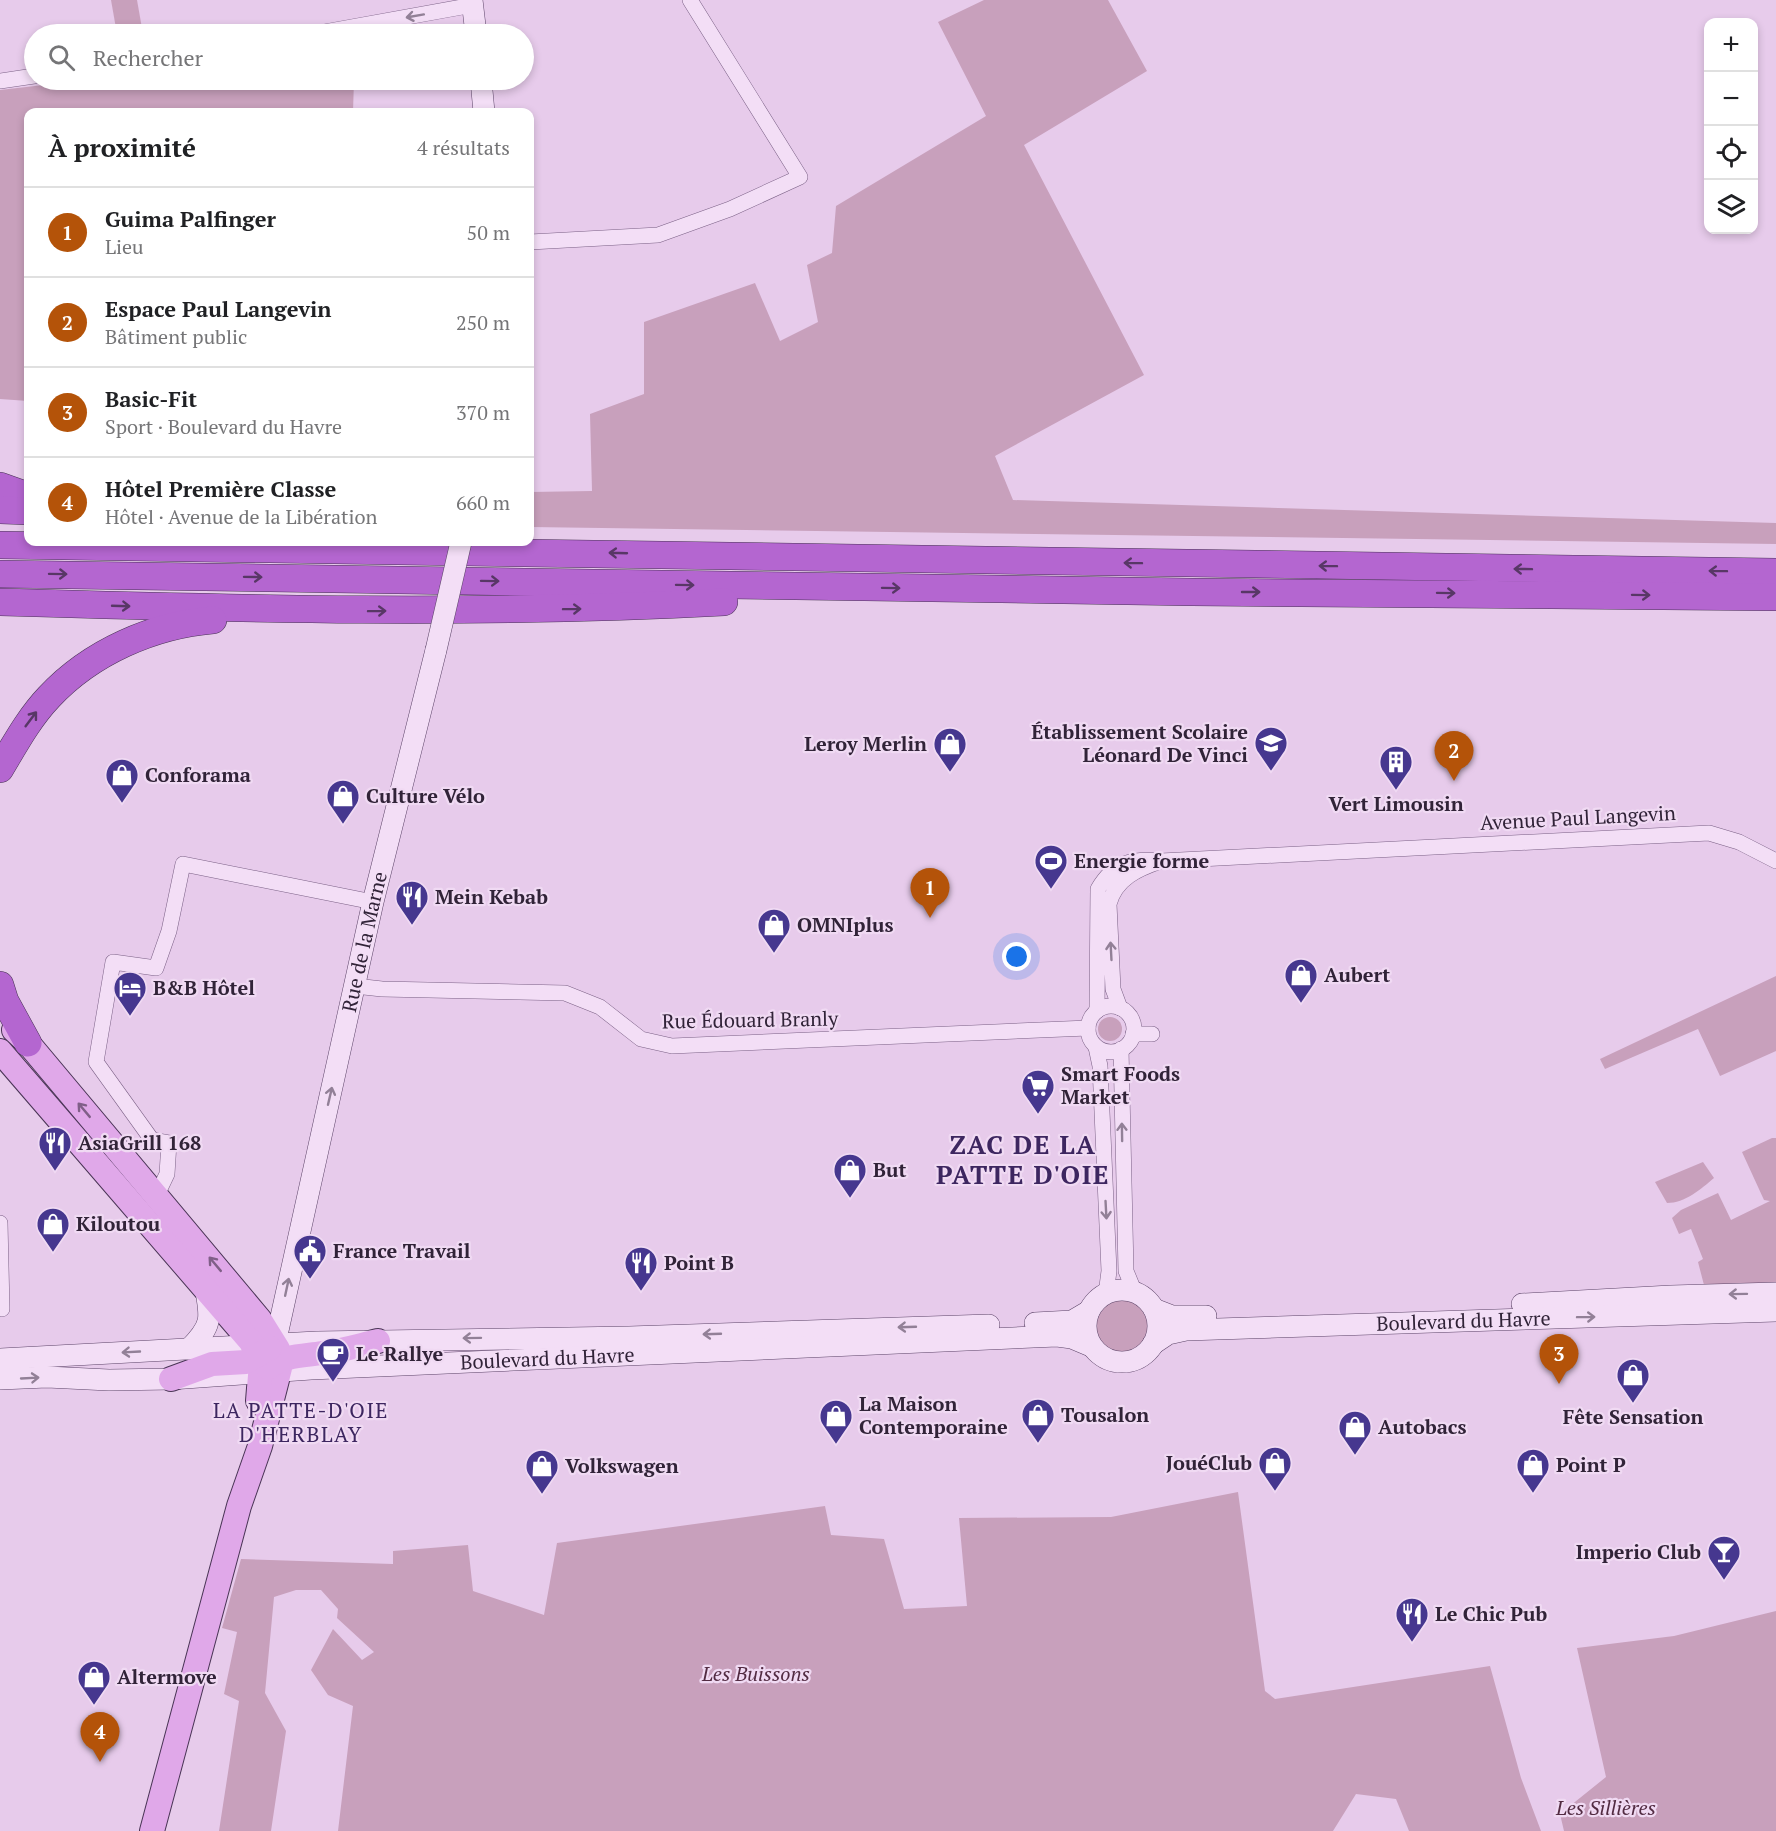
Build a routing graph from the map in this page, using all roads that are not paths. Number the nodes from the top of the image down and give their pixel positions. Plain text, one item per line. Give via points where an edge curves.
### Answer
1 (690, 0) edge
2 (472, 3) edge
3 (364, 24) edge
4 (475, 24) edge
5 (24, 77) edge
6 (0, 81) edge
7 (482, 90) edge
8 (484, 108) edge
9 (534, 242) edge
10 (0, 486) edge
11 (24, 495) edge
12 (0, 510) edge
13 (24, 511) edge
14 (0, 545) edge
15 (24, 545) edge
16 (93, 546) edge
17 (460, 546) edge
18 (529, 546) edge
19 (559, 551) junction
20 (1776, 572) edge
21 (0, 574) edge
22 (833, 587) junction
23 (1776, 597) edge
24 (0, 602) edge
25 (318, 611) junction
26 (0, 769) edge
27 (1161, 861) junction
28 (1776, 861) edge
29 (374, 902) junction
30 (0, 985) edge
31 (355, 986) junction
32 (1120, 1008) junction
33 (1097, 1011) junction
34 (1088, 1028) junction
35 (11, 1034) edge
36 (1133, 1034) junction
37 (1152, 1034) dead end
38 (1096, 1047) junction
39 (1121, 1049) junction
40 (0, 1051) edge
41 (156, 1197) junction
42 (0, 1223) edge
43 (205, 1286) junction
44 (1135, 1293) junction
45 (1776, 1293) edge
46 (1106, 1294) junction
47 (2, 1309) dead end
48 (1154, 1309) junction
49 (1089, 1311) junction
50 (1776, 1311) edge
51 (378, 1341) joint
52 (1154, 1344) junction
53 (1091, 1346) junction
54 (189, 1349) junction
55 (268, 1358) junction
56 (0, 1359) edge
57 (0, 1379) edge
58 (171, 1379) joint
59 (212, 1614) junction
60 (152, 1831) edge
61 (166, 1831) edge

1 - 9 street via 800,177 730,209 658,235
2 -> 3 street
2 - 4 main road
5 - 6 street
7 - 8 main road
10 - 11 highway
12 - 13 highway
14 - 15 highway
16 - 19 highway
17 - 29 main road, Rue de la Marne, bridge
18 - 19 highway
20 -> 19 highway
21 -> 22 highway
22 -> 23 highway
25 -> 22 highway via 609,608 822,596
24 -> 25 highway
26 -> 25 highway via 50,696 89,662 129,641 187,622
27 - 28 street, Avenue Paul Langevin via 1709,833 1739,842
32 -> 27 street via 1113,988 1109,904 1112,892 1138,869
27 - 33 street, Avenue Paul Langevin via 1137,858 1127,862 1104,878 1098,889
29 - 31 main road, Rue de la Marne
29 - 41 street via 183,864 156,968 113,962 96,1062 152,1140 170,1143 167,1174
30 - 35 highway
31 - 34 street, Rue Édouard Branly via 382,990 565,993 600,1007 641,1039 672,1046
55 -> 31 main road, Rue de la Marne
32 - 33 street
32 - 36 street via 1132,1022
33 - 34 street
34 - 38 street
41 -> 35 main road
36 - 37 street
36 - 39 street
38 - 39 street via 1108,1052
38 -> 46 street via 1109,1272
44 -> 39 street via 1126,1271
40 - 43 main road
55 -> 41 main road via 260,1320
42 - 47 street
43 - 54 main road via 210,1321
43 - 55 main road
44 - 46 main road via 1118,1290
44 - 48 main road, Boulevard du Havre
45 -> 48 main road, Boulevard du Havre via 1194,1317 1172,1316
46 - 49 main road, Boulevard du Havre
48 - 52 main road via 1158,1326
49 -> 51 main road, Boulevard du Havre via 1072,1321 1034,1323
49 - 53 main road via 1086,1329
52 -> 50 main road, Boulevard du Havre via 1168,1334 1186,1330
51 - 55 main road
52 - 53 main road, Boulevard du Havre via 1143,1356 1124,1362 1104,1358
53 - 55 main road, Boulevard du Havre via 1057,1336
54 - 55 main road, Boulevard du Havre
54 -> 56 main road, Boulevard du Havre
55 - 58 main road via 212,1364
55 - 59 main road via 260,1446 239,1506
57 -> 58 main road
59 - 60 main road
59 - 61 main road via 200,1689

